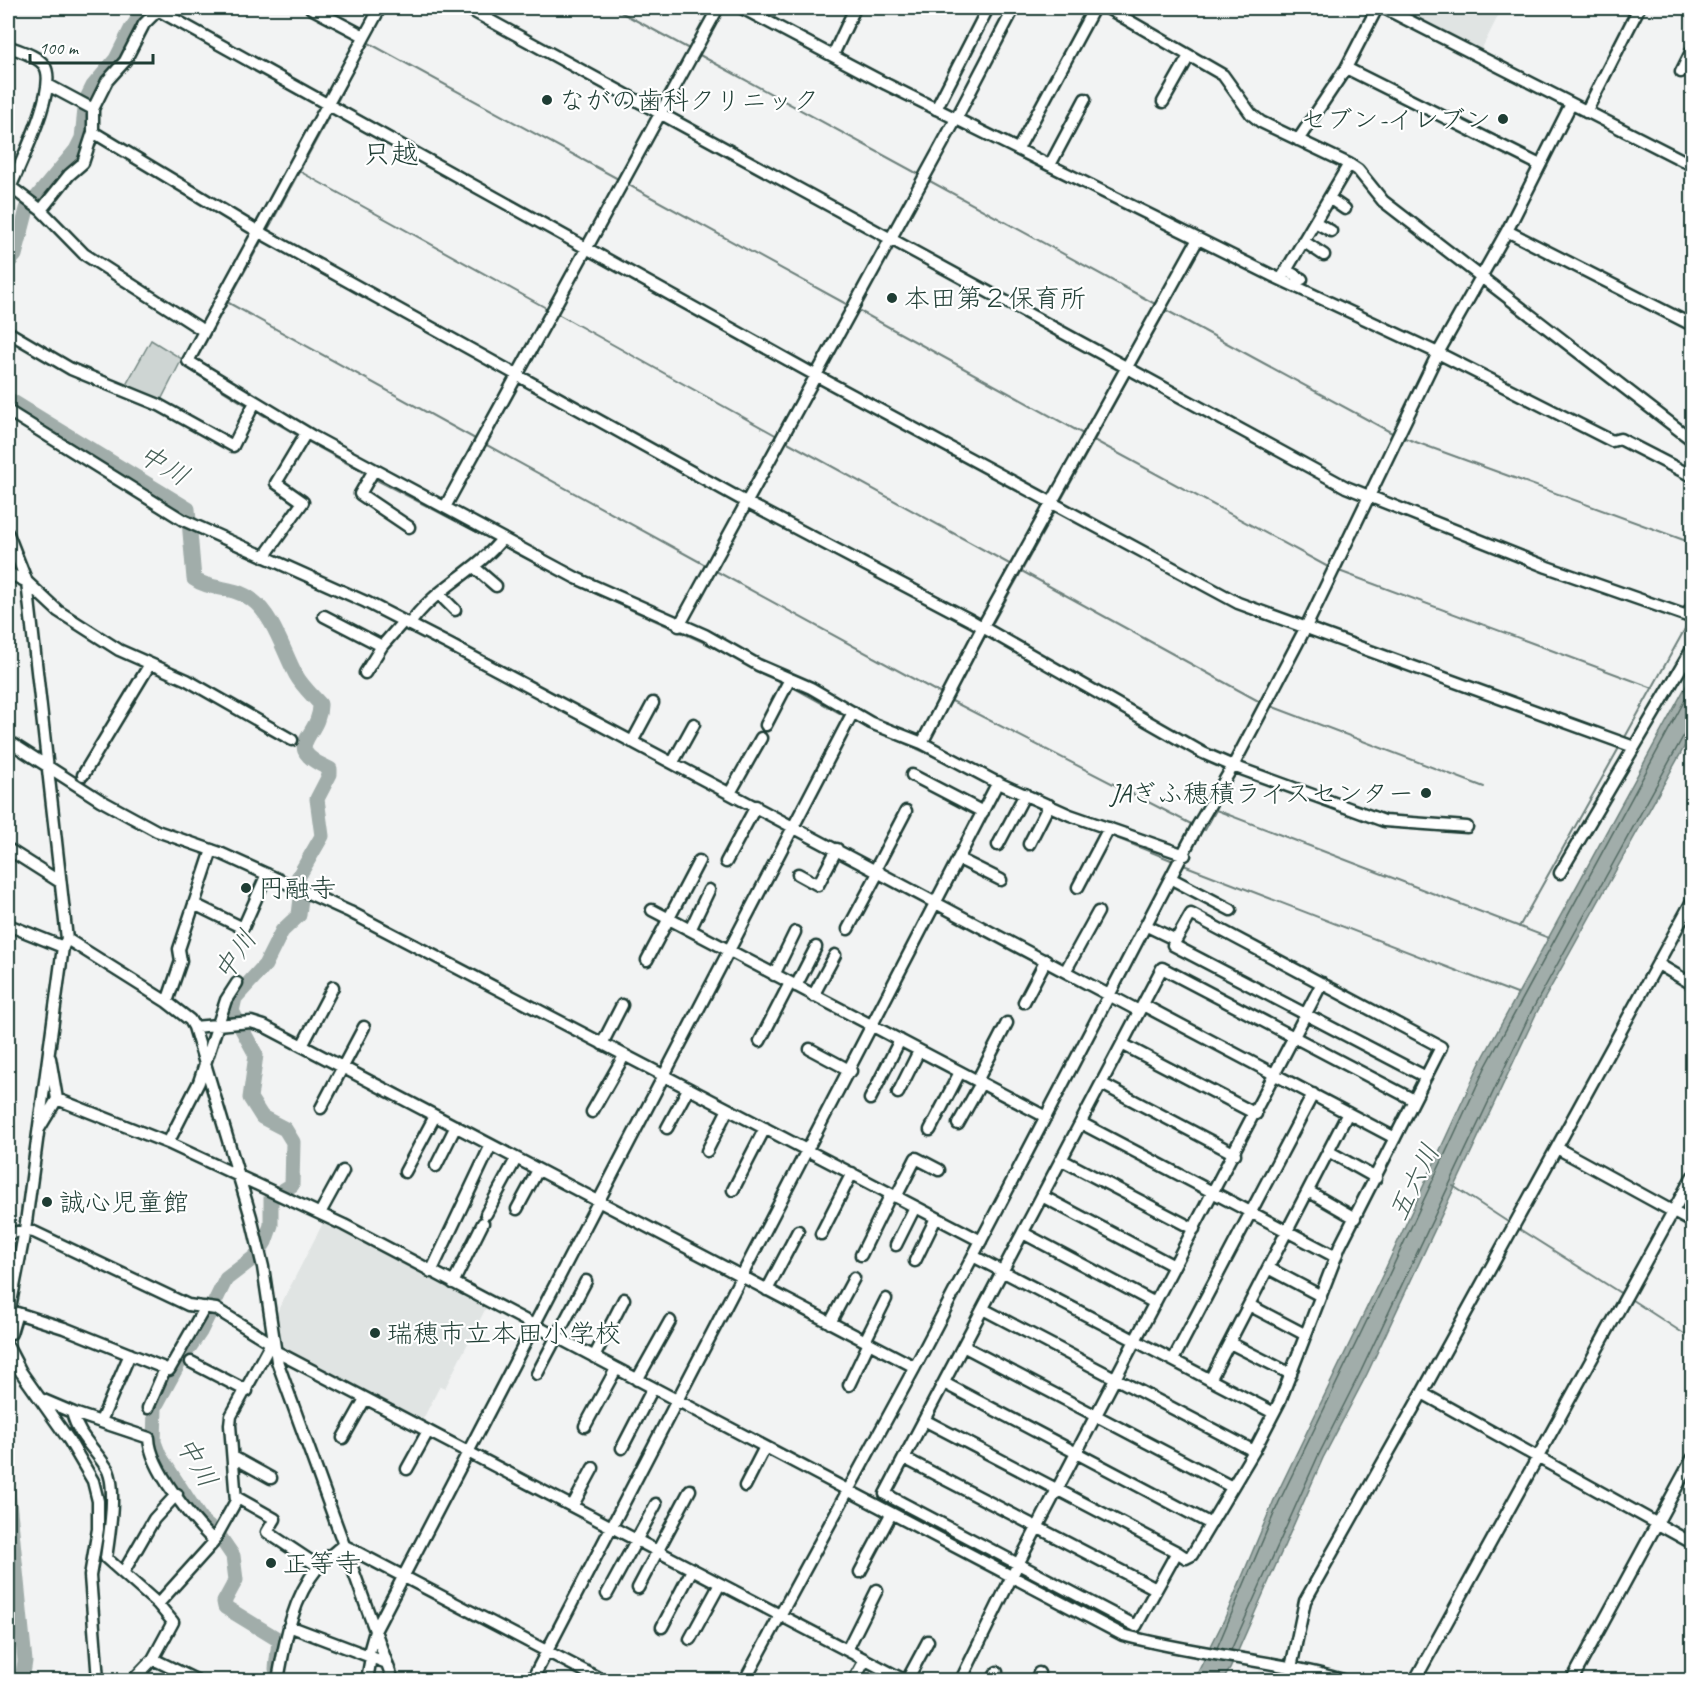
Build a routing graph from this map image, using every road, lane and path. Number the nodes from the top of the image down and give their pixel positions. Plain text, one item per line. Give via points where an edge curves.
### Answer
1 (158, 8) edge
2 (311, 8) edge
3 (380, 8) edge
4 (467, 8) edge
5 (718, 8) edge
6 (742, 8) edge
7 (855, 8) edge
8 (988, 8) edge
9 (1014, 8) edge
10 (1094, 8) edge
11 (1107, 8) edge
12 (1377, 8) edge
13 (1383, 8) edge
14 (1639, 8) edge
15 (364, 36) junction
16 (8, 46) edge
17 (1692, 50) edge
18 (832, 55) junction
19 (1190, 56) junction
20 (1346, 68) junction
21 (1682, 72) dead end
22 (48, 85) junction
23 (1085, 99) dead end
24 (1163, 102) dead end
25 (329, 104) junction
26 (1571, 104) junction
27 (88, 106) junction
28 (936, 109) junction
29 (1586, 112) junction
30 (661, 113) junction
31 (956, 119) junction
32 (93, 132) junction
33 (1298, 140) junction
34 (1018, 149) junction
35 (1349, 164) junction
36 (1050, 165) junction
37 (1540, 165) junction
38 (1692, 165) edge
39 (8, 188) edge
40 (1329, 198) junction
41 (1345, 209) dead end
42 (41, 210) junction
43 (1315, 222) junction
44 (1331, 231) dead end
45 (1507, 231) junction
46 (259, 232) junction
47 (890, 239) junction
48 (1198, 239) junction
49 (1304, 241) junction
50 (587, 249) junction
51 (1324, 255) dead end
52 (1284, 275) junction
53 (1481, 278) junction
54 (1302, 279) dead end
55 (1692, 325) edge
56 (204, 331) junction
57 (8, 332) edge
58 (1438, 353) junction
59 (1125, 368) junction
60 (516, 375) junction
61 (815, 375) junction
62 (255, 402) junction
63 (8, 411) edge
64 (306, 433) junction
65 (1692, 440) edge
66 (374, 470) junction
67 (1692, 476) edge
68 (1369, 497) junction
69 (746, 502) junction
70 (1053, 503) junction
71 (445, 507) junction
72 (409, 527) dead end
73 (8, 534) edge
74 (500, 542) junction
75 (264, 557) junction
76 (474, 567) junction
77 (8, 573) edge
78 (27, 582) junction
79 (496, 586) dead end
80 (439, 594) junction
81 (1692, 606) edge
82 (454, 610) dead end
83 (324, 616) dead end
84 (406, 623) junction
85 (680, 626) junction
86 (1306, 627) junction
87 (982, 628) junction
88 (382, 646) junction
89 (1692, 649) edge
90 (1690, 662) edge
91 (150, 664) junction
92 (365, 673) dead end
93 (790, 679) junction
94 (653, 703) dead end
95 (853, 711) junction
96 (694, 724) dead end
97 (766, 724) dead end
98 (761, 738) dead end
99 (292, 740) dead end
100 (632, 742) junction
101 (922, 743) junction
102 (10, 747) edge
103 (1634, 747) junction
104 (673, 762) junction
105 (1233, 766) junction
106 (48, 767) junction
107 (83, 775) dead end
108 (912, 775) dead end
109 (998, 782) junction
110 (730, 793) junction
111 (1025, 794) junction
112 (1049, 805) junction
113 (756, 806) junction
114 (906, 811) dead end
115 (983, 812) junction
116 (793, 826) junction
117 (1467, 827) dead end
118 (1109, 828) junction
119 (1029, 844) dead end
120 (998, 845) dead end
121 (8, 849) edge
122 (837, 849) junction
123 (212, 850) junction
124 (1185, 855) junction
125 (959, 859) junction
126 (699, 861) dead end
127 (726, 862) dead end
128 (877, 871) junction
129 (1560, 873) dead end
130 (267, 874) junction
131 (798, 874) dead end
132 (1172, 879) junction
133 (1001, 880) dead end
134 (60, 882) junction
135 (1078, 888) dead end
136 (709, 890) dead end
137 (1692, 901) edge
138 (937, 902) junction
139 (194, 904) junction
140 (652, 910) dead end
141 (1231, 910) dead end
142 (1098, 912) dead end
143 (669, 919) junction
144 (8, 925) edge
145 (1147, 926) junction
146 (848, 929) dead end
147 (690, 930) junction
148 (795, 932) dead end
149 (1176, 940) junction
150 (65, 943) junction
151 (816, 947) dead end
152 (728, 952) junction
153 (835, 956) dead end
154 (647, 960) dead end
155 (1046, 960) junction
156 (1658, 964) junction
157 (1066, 970) junction
158 (774, 975) junction
159 (237, 982) dead end
160 (1322, 983) junction
161 (1692, 984) edge
162 (793, 985) junction
163 (333, 987) dead end
164 (1111, 994) junction
165 (813, 996) junction
166 (167, 1002) junction
167 (1024, 1002) dead end
168 (622, 1005) dead end
169 (1141, 1008) junction
170 (1306, 1015) junction
171 (1007, 1023) dead end
172 (220, 1025) junction
173 (194, 1027) junction
174 (364, 1027) dead end
175 (874, 1027) junction
176 (1294, 1037) junction
177 (900, 1040) junction
178 (760, 1041) dead end
179 (602, 1044) junction
180 (1122, 1044) junction
181 (302, 1046) junction
182 (810, 1049) dead end
183 (919, 1051) junction
184 (48, 1052) junction
185 (624, 1056) junction
186 (204, 1061) junction
187 (342, 1067) junction
188 (851, 1071) junction
189 (960, 1072) junction
190 (1275, 1074) junction
191 (662, 1076) junction
192 (1426, 1077) junction
193 (979, 1082) junction
194 (1102, 1084) junction
195 (688, 1089) junction
196 (898, 1093) dead end
197 (1312, 1094) junction
198 (870, 1098) dead end
199 (57, 1099) junction
200 (1414, 1100) junction
201 (321, 1108) dead end
202 (728, 1109) junction
203 (592, 1112) dead end
204 (1348, 1113) junction
205 (1256, 1114) junction
206 (435, 1116) junction
207 (1046, 1117) junction
208 (1081, 1123) junction
209 (958, 1124) dead end
210 (456, 1126) junction
211 (667, 1128) dead end
212 (765, 1128) junction
213 (39, 1130) junction
214 (930, 1130) dead end
215 (1395, 1138) junction
216 (168, 1143) junction
217 (491, 1145) junction
218 (1557, 1148) junction
219 (707, 1151) dead end
220 (810, 1151) junction
221 (1328, 1151) junction
222 (1235, 1154) junction
223 (516, 1159) junction
224 (1062, 1160) junction
225 (436, 1166) dead end
226 (538, 1170) junction
227 (939, 1170) dead end
228 (343, 1171) dead end
229 (405, 1172) dead end
230 (852, 1173) junction
231 (239, 1174) junction
232 (1692, 1177) edge
233 (1376, 1178) junction
234 (733, 1190) dead end
235 (1308, 1191) junction
236 (1214, 1192) junction
237 (894, 1195) junction
238 (1042, 1196) junction
239 (597, 1202) junction
240 (915, 1207) junction
241 (517, 1209) dead end
242 (1673, 1211) junction
243 (320, 1213) junction
244 (1251, 1213) junction
245 (936, 1218) junction
246 (1355, 1218) junction
247 (1692, 1222) edge
248 (1194, 1229) junction
249 (25, 1230) junction
250 (798, 1230) dead end
251 (1287, 1231) junction
252 (1023, 1233) junction
253 (8, 1234) edge
254 (821, 1234) dead end
255 (981, 1241) junction
256 (896, 1245) dead end
257 (861, 1255) dead end
258 (973, 1256) junction
259 (1336, 1257) junction
260 (915, 1261) dead end
261 (1174, 1266) junction
262 (1268, 1268) junction
263 (430, 1272) junction
264 (1003, 1272) junction
265 (741, 1276) junction
266 (854, 1278) dead end
267 (586, 1281) dead end
268 (453, 1283) junction
269 (767, 1290) junction
270 (1321, 1296) junction
271 (624, 1299) dead end
272 (886, 1299) dead end
273 (1155, 1303) junction
274 (1250, 1305) junction
275 (209, 1308) junction
276 (983, 1309) junction
277 (8, 1318) edge
278 (670, 1321) dead end
279 (830, 1323) junction
280 (532, 1325) junction
281 (8, 1333) edge
282 (1306, 1335) junction
283 (556, 1338) junction
284 (1135, 1341) junction
285 (867, 1342) junction
286 (1230, 1343) junction
287 (273, 1346) junction
288 (963, 1346) junction
289 (8, 1347) edge
290 (130, 1354) junction
291 (594, 1358) junction
292 (1173, 1360) junction
293 (191, 1362) dead end
294 (915, 1367) junction
295 (165, 1369) junction
296 (616, 1369) junction
297 (537, 1374) dead end
298 (1291, 1374) junction
299 (1115, 1378) junction
300 (638, 1380) junction
301 (1210, 1380) junction
302 (944, 1383) junction
303 (849, 1385) dead end
304 (653, 1388) junction
305 (247, 1391) junction
306 (1422, 1393) junction
307 (40, 1399) junction
308 (365, 1399) junction
309 (677, 1400) junction
310 (148, 1408) dead end
311 (72, 1412) junction
312 (1272, 1412) junction
313 (1096, 1416) junction
314 (924, 1420) junction
315 (101, 1421) junction
316 (585, 1426) dead end
317 (428, 1431) junction
318 (343, 1438) dead end
319 (765, 1447) junction
320 (622, 1448) dead end
321 (468, 1450) junction
322 (1254, 1451) junction
323 (1077, 1453) junction
324 (233, 1457) junction
325 (1539, 1457) junction
326 (904, 1458) junction
327 (1692, 1460) edge
328 (593, 1468) dead end
329 (407, 1469) dead end
330 (271, 1478) dead end
331 (745, 1486) dead end
332 (1232, 1487) junction
333 (1057, 1489) junction
334 (690, 1490) dead end
335 (847, 1491) junction
336 (177, 1494) junction
337 (236, 1497) junction
338 (656, 1504) dead end
339 (573, 1505) junction
340 (891, 1514) junction
341 (1209, 1524) junction
342 (1657, 1524) junction
343 (612, 1526) junction
344 (1038, 1527) junction
345 (636, 1539) junction
346 (213, 1540) junction
347 (1692, 1543) edge
348 (343, 1545) junction
349 (658, 1551) junction
350 (1177, 1552) junction
351 (1018, 1564) junction
352 (318, 1566) junction
353 (692, 1570) junction
354 (860, 1572) dead end
355 (123, 1573) junction
356 (404, 1577) junction
357 (1012, 1578) junction
358 (720, 1584) junction
359 (638, 1588) dead end
360 (1156, 1589) junction
361 (877, 1590) dead end
362 (607, 1594) dead end
363 (158, 1604) junction
364 (780, 1614) junction
365 (289, 1626) junction
366 (662, 1627) dead end
367 (375, 1631) junction
368 (690, 1639) dead end
369 (928, 1641) dead end
370 (847, 1650) junction
371 (547, 1651) junction
372 (370, 1656) junction
373 (153, 1659) junction
374 (866, 1660) junction
375 (387, 1663) junction
376 (1286, 1667) junction
377 (883, 1676) edge
378 (180, 1677) edge
379 (98, 1680) edge
380 (133, 1680) edge
381 (196, 1680) edge
382 (278, 1680) edge
383 (367, 1680) edge
384 (393, 1680) edge
385 (532, 1680) edge
386 (602, 1680) edge
387 (744, 1680) edge
388 (854, 1680) edge
389 (905, 1680) edge
390 (961, 1680) edge
391 (1342, 1680) edge
392 (1415, 1680) edge
393 (1572, 1680) edge

1 - 25 street
1 - 27 street via 144,24 125,61
2 - 15 street
3 - 15 street
4 - 30 street
5 - 30 street
6 - 18 street
7 - 18 street
8 - 28 street
9 - 31 street
10 - 34 street
11 - 19 street
12 - 20 street
13 - 26 street
14 - 29 street
15 - 25 street
16 - 22 street via 38,59 46,68
17 - 21 street
18 - 28 street
19 - 24 street
19 - 33 street via 1223,75 1251,114
20 - 33 street
20 - 37 street
22 - 27 street
22 - 39 street via 25,153
23 - 36 street
25 - 46 street
25 - 50 street
26 - 29 street
26 - 37 street
27 - 32 street
28 - 31 street
29 - 38 street
30 - 47 street
30 - 50 street
31 - 34 street
31 - 47 street
32 - 42 street via 83,163
32 - 46 street
33 - 35 street
34 - 36 street
35 - 40 street
35 - 53 street via 1383,201
36 - 48 street
37 - 45 street
39 - 42 street
40 - 41 street
40 - 43 street
42 - 56 street via 84,254
43 - 44 street
43 - 49 street
45 - 53 street
45 - 55 street
46 - 56 street
46 - 60 street
47 - 59 street
47 - 61 street
48 - 52 street
48 - 59 street
49 - 51 street
49 - 52 street
50 - 60 street
50 - 61 street
52 - 54 street
52 - 58 street
53 - 58 street
53 - 65 street
56 - 62 street via 188,361
57 - 62 street via 71,369 159,405 233,446
58 - 67 street via 1612,441 1620,439
58 - 68 street
59 - 68 street
59 - 70 street
60 - 69 street
60 - 71 street
61 - 69 street
61 - 70 street
62 - 64 street
63 - 75 street via 183,520
64 - 66 street
64 - 75 street via 276,483 303,502
66 - 71 street
66 - 72 street via 360,494
68 - 81 street via 1547,567 1687,616
68 - 86 street
69 - 85 street
69 - 87 street
70 - 86 street via 1239,603
70 - 87 street
71 - 74 street
73 - 78 street
74 - 76 street
74 - 85 street
75 - 84 street
76 - 79 street
76 - 80 street
77 - 78 street
78 - 91 street via 77,624
78 - 106 street
80 - 82 street
80 - 84 street
83 - 88 street
84 - 88 street
84 - 100 street
85 - 93 street
86 - 103 street
86 - 105 street
87 - 101 street
87 - 105 street
88 - 92 street
89 - 90 street
90 - 103 street
91 - 99 street via 187,680
91 - 107 street
93 - 95 street
93 - 97 street
94 - 100 street
95 - 101 street via 871,723
95 - 116 street
96 - 104 street
98 - 110 street
100 - 104 street
101 - 109 street
102 - 106 street
103 - 129 street
104 - 110 street
105 - 117 street via 1384,821
105 - 124 street
106 - 123 street via 157,831
106 - 134 street
108 - 115 street
109 - 111 street
109 - 115 street
110 - 113 street
111 - 112 street
111 - 120 street
112 - 118 street
112 - 119 street
113 - 116 street
113 - 127 street
114 - 128 street
115 - 125 street
116 - 122 street
116 - 152 street
118 - 124 street
118 - 135 street
121 - 134 street
122 - 128 street
122 - 131 street via 818,885
123 - 130 street
123 - 139 street
124 - 132 street
125 - 133 street
125 - 138 street
126 - 143 street
128 - 138 street
128 - 146 street
130 - 139 street via 243,928
130 - 179 street via 350,912
132 - 141 street
132 - 145 street
134 - 150 street
136 - 147 street
137 - 156 street
138 - 155 street
138 - 175 street
139 - 166 street
140 - 143 street
142 - 157 street
143 - 147 street
143 - 154 street
144 - 150 street
145 - 149 street
145 - 164 street
147 - 152 street
148 - 158 street
149 - 160 street via 1191,914
149 - 170 street via 1173,945
150 - 166 street
150 - 184 street
151 - 162 street
152 - 158 street
152 - 191 street
153 - 165 street
155 - 157 street
155 - 167 street
156 - 161 street
156 - 218 street
157 - 164 street
158 - 162 street
159 - 172 street via 226,1000
160 - 170 street
160 - 192 street via 1442,1047
162 - 165 street
162 - 178 street
163 - 181 street
164 - 169 street
164 - 207 street
165 - 175 street
166 - 173 street
168 - 179 street
169 - 176 street via 1162,969
169 - 180 street
169 - 190 street
170 - 176 street
170 - 192 street
171 - 193 street
172 - 173 street
172 - 181 street via 258,1024
172 - 186 street
173 - 186 street
174 - 187 street
175 - 177 street
175 - 188 street
176 - 190 street
176 - 200 street
177 - 183 street
177 - 198 street
179 - 185 street
180 - 194 street
180 - 205 street
181 - 187 street
182 - 188 street
183 - 189 street
183 - 196 street
184 - 199 street
184 - 213 street
185 - 191 street
185 - 203 street
186 - 216 street via 199,1083
186 - 231 street
187 - 201 street
187 - 206 street
188 - 220 street
189 - 193 street
189 - 214 street
190 - 197 street
190 - 205 street
191 - 195 street
191 - 239 street
192 - 200 street
193 - 207 street
193 - 209 street
194 - 208 street
194 - 222 street
195 - 202 street
195 - 211 street
197 - 204 street
197 - 244 street
199 - 213 street
199 - 216 street
200 - 215 street
202 - 212 street
202 - 219 street
204 - 215 street
204 - 221 street
205 - 222 street
206 - 210 street
206 - 229 street
207 - 255 street
208 - 224 street
208 - 236 street
210 - 217 street
210 - 225 street
212 - 220 street
212 - 234 street
213 - 249 street
215 - 233 street
216 - 231 street
217 - 223 street
217 - 263 street
218 - 242 street
218 - 306 street
220 - 230 street
220 - 265 street
221 - 233 street
221 - 235 street
222 - 236 street
223 - 226 street
223 - 268 street
224 - 238 street
224 - 248 street
226 - 239 street
226 - 241 street
227 - 237 street via 916,1158
228 - 243 street
230 - 237 street
230 - 254 street
231 - 243 street
231 - 287 street via 263,1267
232 - 242 street
233 - 246 street
235 - 246 street
235 - 251 street
236 - 244 street
236 - 248 street
237 - 240 street
237 - 257 street
238 - 252 street
238 - 261 street
239 - 265 street
239 - 280 street
240 - 245 street
240 - 256 street
242 - 247 street
242 - 325 street
243 - 263 street
244 - 251 street
244 - 292 street
245 - 255 street
245 - 260 street
246 - 259 street
248 - 261 street
249 - 253 street
249 - 275 street via 188,1305
249 - 277 street
250 - 269 street
251 - 259 street
251 - 262 street
252 - 264 street
252 - 273 street
255 - 258 street
258 - 264 street
258 - 294 street
259 - 270 street
261 - 273 street
262 - 270 street
262 - 274 street
263 - 268 street
264 - 276 street
264 - 284 street
265 - 269 street
265 - 309 street
266 - 279 street
267 - 283 street
268 - 280 street
269 - 279 street
270 - 282 street
271 - 291 street
272 - 285 street
273 - 284 street
274 - 282 street
274 - 286 street
275 - 287 street
275 - 295 street via 169,1370
276 - 288 street
276 - 299 street
278 - 300 street
279 - 285 street
280 - 283 street
280 - 321 street
281 - 290 street via 17,1313
282 - 298 street
283 - 291 street
283 - 297 street
284 - 292 street
284 - 299 street
285 - 294 street
285 - 303 street
286 - 298 street
286 - 301 street
287 - 305 street
287 - 308 street
287 - 348 street
288 - 302 street
288 - 313 street
289 - 307 street
290 - 295 street
290 - 315 street
291 - 296 street
292 - 301 street
293 - 305 street
294 - 335 street
295 - 310 street
296 - 300 street
296 - 316 street
298 - 312 street
299 - 313 street
299 - 322 street
300 - 304 street
301 - 312 street
302 - 314 street
302 - 323 street
304 - 309 street
304 - 320 street
305 - 324 street via 231,1416
306 - 325 street
306 - 376 street via 1305,1601
307 - 311 street
307 - 379 street via 86,1466 98,1502 98,1530 90,1576
308 - 317 street
308 - 318 street
309 - 319 street
309 - 343 street
311 - 315 street
311 - 355 street via 86,1443 108,1468 112,1521 106,1558
312 - 322 street
313 - 323 street
313 - 332 street
314 - 326 street
314 - 333 street
315 - 336 street via 149,1438 149,1449
317 - 321 street
317 - 329 street
319 - 331 street
319 - 335 street
321 - 339 street
321 - 356 street
322 - 332 street
323 - 333 street
323 - 341 street
324 - 330 street
324 - 337 street
325 - 342 street
325 - 392 street
326 - 344 street
326 - 351 street via 885,1494
327 - 342 street
328 - 339 street
332 - 341 street
333 - 344 street
333 - 350 street
334 - 349 street
335 - 340 street
335 - 364 street
336 - 346 street
336 - 355 street via 154,1519
337 - 346 street
337 - 352 street via 275,1519 267,1532
338 - 345 street
339 - 343 street
340 - 354 street
340 - 357 street
341 - 350 street via 1192,1554 1186,1558
342 - 347 street
342 - 393 street
343 - 345 street
343 - 371 street
344 - 351 street
344 - 360 street
345 - 349 street
345 - 362 street
346 - 363 street
348 - 352 street
348 - 356 street
348 - 367 street
349 - 353 street
349 - 359 street
350 - 360 street
351 - 357 street
351 - 360 street via 1136,1626
352 - 365 street
353 - 358 street
353 - 366 street
355 - 363 street
356 - 367 street
356 - 371 street
357 - 376 street via 1123,1635
357 - 390 street
358 - 364 street
358 - 368 street
361 - 370 street
363 - 373 street via 173,1622
364 - 370 street
364 - 387 street
365 - 372 street
365 - 382 street
367 - 372 street
367 - 375 street
369 - 389 street
370 - 374 street
371 - 385 street
371 - 386 street
372 - 375 street
372 - 383 street
373 - 378 street
373 - 380 street
374 - 377 street
374 - 388 street
375 - 384 street
376 - 391 street
377 - 389 street
378 - 381 street

